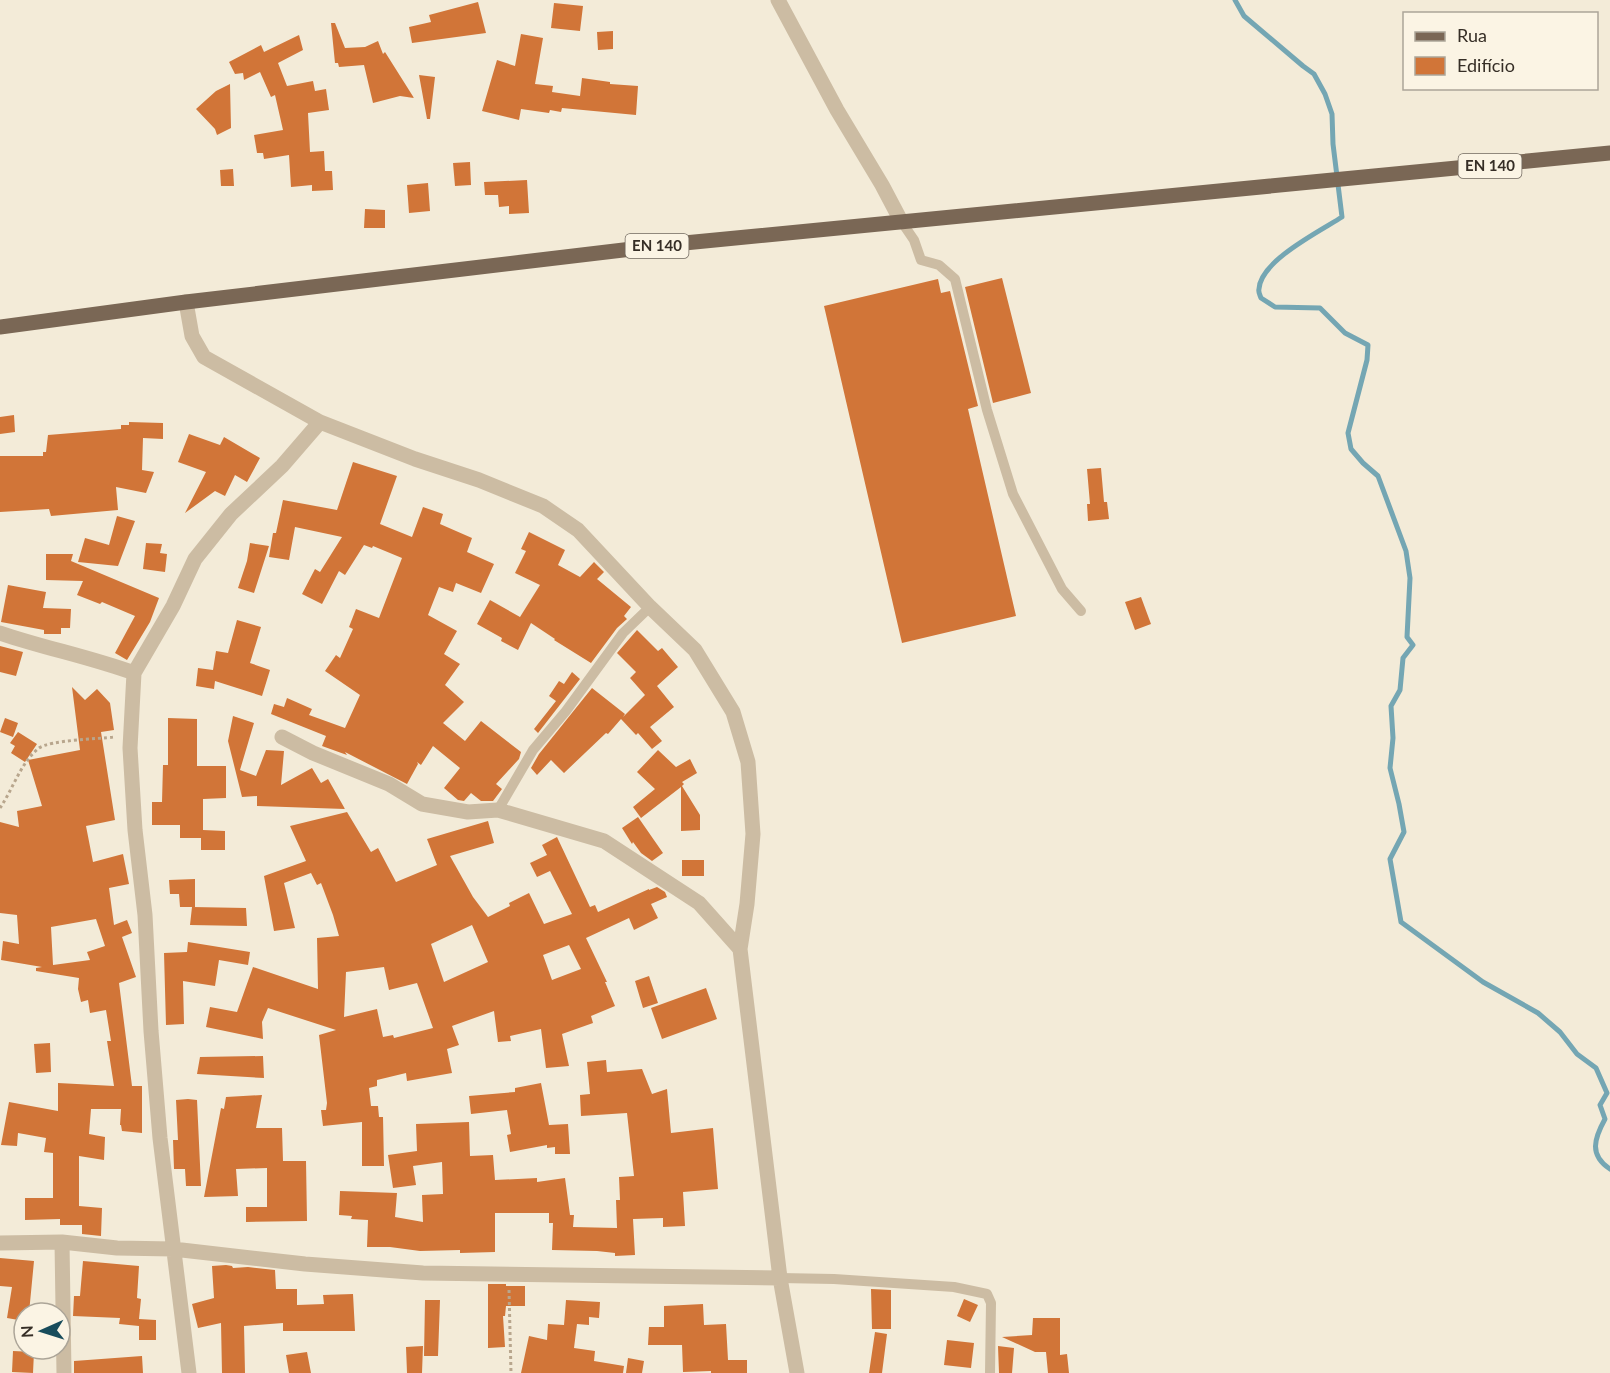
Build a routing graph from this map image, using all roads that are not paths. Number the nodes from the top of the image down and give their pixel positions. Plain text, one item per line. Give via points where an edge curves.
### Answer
1 (778, 0) edge
2 (1610, 153) edge
3 (901, 221) junction
4 (186, 302) junction
5 (0, 327) edge
6 (320, 422) junction
7 (650, 607) junction
8 (1081, 611) dead end
9 (0, 633) edge
10 (134, 673) junction
11 (282, 737) dead end
12 (498, 810) junction
13 (740, 949) junction
14 (62, 1242) junction
15 (0, 1243) edge
16 (173, 1249) junction
17 (780, 1278) junction
18 (64, 1373) edge
19 (189, 1373) edge
20 (797, 1373) edge
21 (990, 1373) edge

1 - 3 street
2 - 3 main road, EN 140
3 - 4 main road, EN 140
3 - 8 lane via 921,260 939,265 955,279 981,388 1013,494 1062,589
4 - 5 main road, EN 140
4 - 6 street via 192,336 204,357
6 - 7 street via 543,506 578,530
6 - 10 street via 282,466 231,514 195,559
7 - 12 lane via 623,633 533,750
7 - 13 street via 695,650 733,712 748,762 753,834
9 - 10 street
10 - 16 street via 131,735 135,830 145,915 159,1138
11 - 12 street via 389,784 422,804 468,812
12 - 13 street via 604,841 699,903
13 - 17 street
14 - 15 street
14 - 16 street
14 - 18 street
16 - 17 street via 423,1273
16 - 19 street
17 - 20 street
17 - 21 lane via 954,1287 987,1294 991,1303

